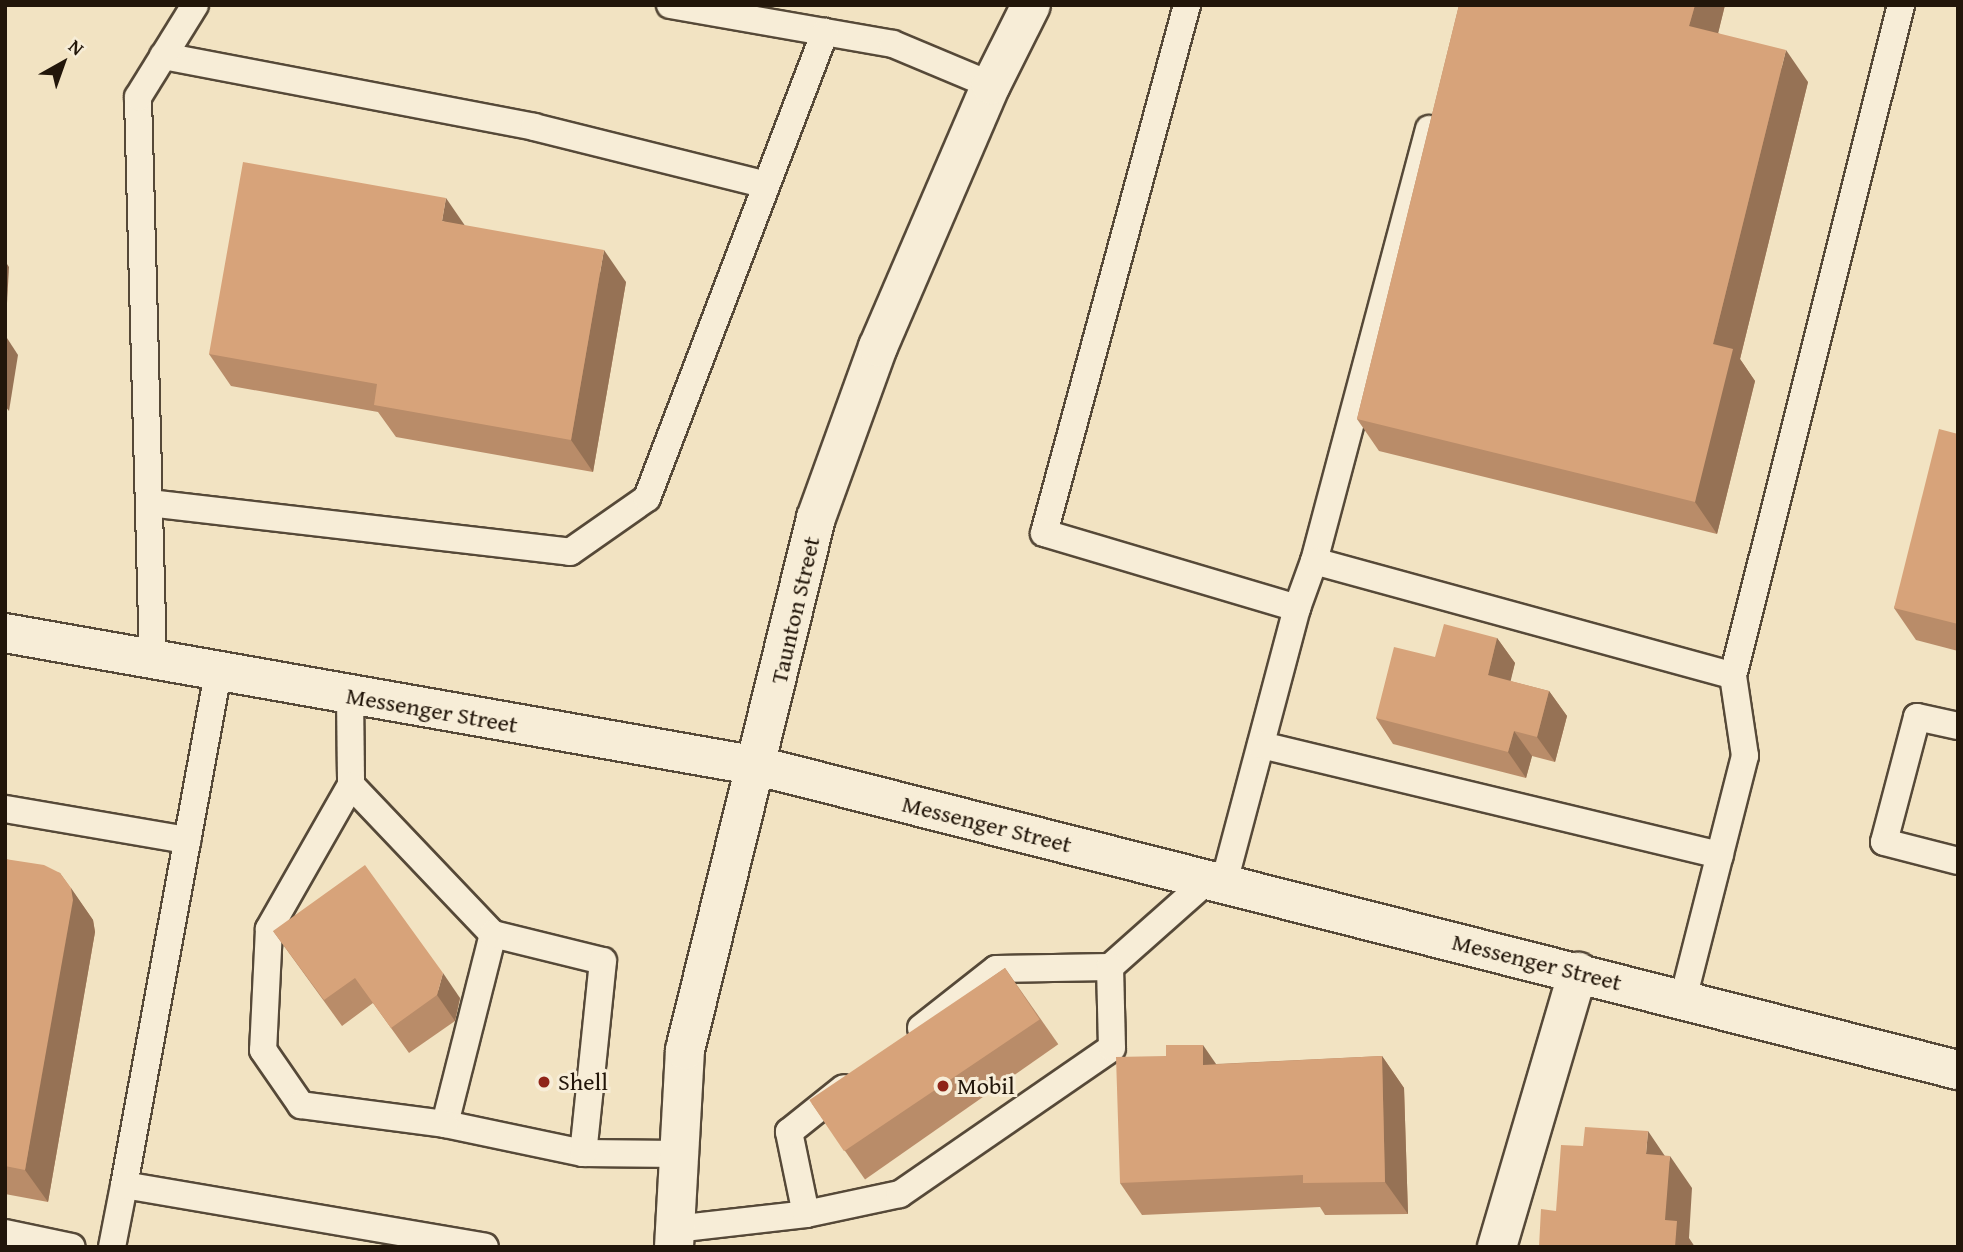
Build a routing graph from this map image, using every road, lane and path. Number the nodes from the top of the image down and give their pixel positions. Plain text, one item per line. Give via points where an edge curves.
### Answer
1 (195, 5) edge
2 (670, 5) edge
3 (1031, 5) edge
4 (1187, 5) edge
5 (1900, 5) edge
6 (825, 32) junction
7 (163, 56) junction
8 (990, 85) junction
9 (1437, 98) edge
10 (766, 185) junction
11 (149, 503) junction
12 (1314, 561) junction
13 (1297, 608) junction
14 (5, 633) edge
15 (153, 660) junction
16 (218, 673) junction
17 (1733, 676) junction
18 (350, 696) junction
19 (1958, 726) edge
20 (1261, 745) junction
21 (758, 766) junction
22 (351, 785) junction
23 (5, 809) edge
24 (187, 840) junction
25 (1720, 855) junction
26 (1958, 861) edge
27 (1216, 881) junction
28 (494, 934) junction
29 (1110, 967) junction
30 (1578, 972) junction
31 (1683, 999) junction
32 (898, 1046) edge
33 (1958, 1070) edge
34 (865, 1072) edge
35 (444, 1124) junction
36 (583, 1153) junction
37 (679, 1154) junction
38 (124, 1185) junction
39 (806, 1214) junction
40 (5, 1233) edge
41 (674, 1238) edge
42 (72, 1247) edge
43 (112, 1247) edge
44 (485, 1247) edge
45 (1497, 1247) edge

1 - 7 lane
2 - 6 lane
3 - 8 main road, Taunton Street
4 - 13 lane via 1044,533
5 - 17 lane
6 - 8 lane via 893,44
6 - 10 lane
7 - 10 lane via 534,127
7 - 11 lane via 138,97
8 - 21 main road, Taunton Street via 878,347 816,518
9 - 12 lane
10 - 11 lane via 647,498 570,552
11 - 15 lane
12 - 13 lane
12 - 17 lane
13 - 20 lane
14 - 15 main road, Messenger Street
15 - 16 main road, Messenger Street
16 - 18 main road, Messenger Street
16 - 24 lane
17 - 25 lane via 1745,756
18 - 21 main road, Messenger Street
18 - 22 lane
19 - 26 lane via 1917,717 1884,842
20 - 25 lane
20 - 27 lane
21 - 27 main road, Messenger Street
21 - 37 main road, Taunton Street via 685,1050
22 - 28 lane
22 - 35 lane via 269,929 263,1049 301,1105
23 - 24 lane
24 - 38 lane
25 - 31 lane
27 - 29 lane
27 - 30 main road, Messenger Street
28 - 35 lane
28 - 36 lane via 603,961
29 - 32 lane via 996,970
29 - 39 lane via 1112,1048 900,1194
30 - 31 main road, Messenger Street
30 - 45 main road
31 - 33 main road, Messenger Street
34 - 39 lane via 789,1132
35 - 36 lane
36 - 37 lane
37 - 41 main road, Taunton Street
38 - 43 lane
38 - 44 lane
39 - 41 lane
40 - 42 lane

